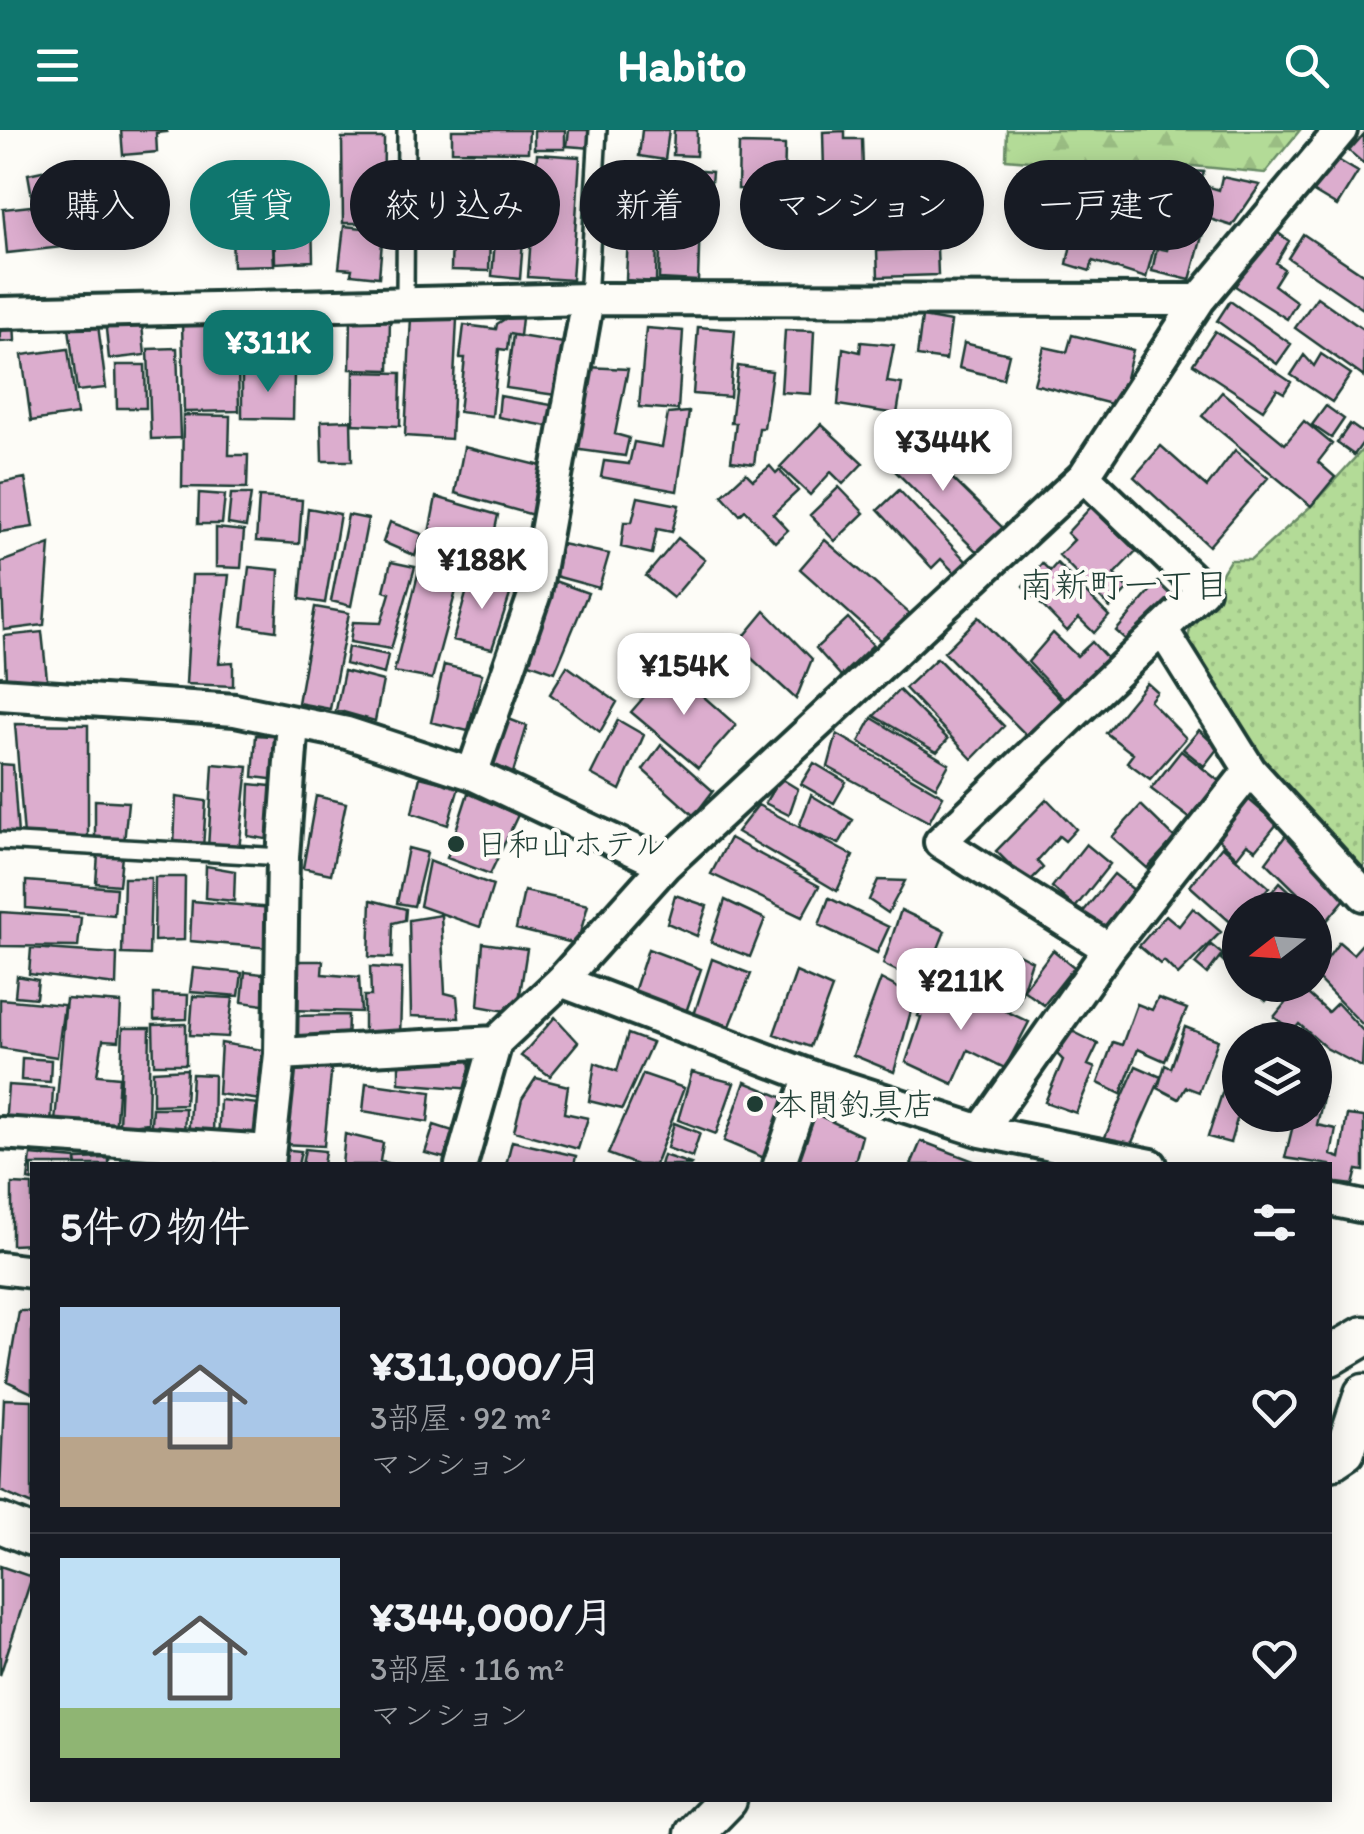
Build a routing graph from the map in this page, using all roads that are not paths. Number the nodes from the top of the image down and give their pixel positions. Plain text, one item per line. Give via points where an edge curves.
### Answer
1 (406, 130) edge
2 (598, 130) edge
3 (1341, 130) edge
4 (588, 299) junction
5 (1199, 300) junction
6 (405, 304) junction
7 (0, 313) edge
8 (1084, 476) junction
9 (1162, 628) junction
10 (0, 694) edge
11 (293, 722) junction
12 (1250, 770) junction
13 (472, 774) junction
14 (0, 841) edge
15 (284, 857) junction
16 (665, 865) junction
17 (1364, 896) edge
18 (1109, 949) junction
19 (561, 981) junction
20 (496, 1042) junction
21 (280, 1054) junction
22 (810, 1076) junction
23 (981, 1131) junction
24 (0, 1133) edge
25 (269, 1158) edge
26 (462, 1162) edge
27 (780, 1162) edge
28 (1136, 1162) edge
29 (1332, 1200) edge
30 (1364, 1207) edge
31 (0, 1268) edge
32 (30, 1272) edge
33 (1364, 1336) edge
34 (1332, 1355) edge
35 (1364, 1391) edge
36 (1332, 1408) edge
37 (1332, 1460) edge
38 (0, 1523) edge
39 (30, 1535) edge
40 (725, 1802) edge
41 (694, 1834) edge

1 - 6 lane
2 - 4 lane
3 - 5 street
4 - 5 street
4 - 6 street
4 - 13 street via 534,593
5 - 8 street
6 - 7 street
8 - 9 street via 1203,590
8 - 16 street
9 - 12 street
9 - 18 street via 940,842
10 - 11 street via 236,710
11 - 13 street
11 - 15 street
12 - 17 street
12 - 18 street
13 - 16 street
14 - 15 lane
15 - 21 street
16 - 19 street
18 - 23 street
19 - 20 street
19 - 22 street
20 - 21 street
20 - 26 street
21 - 25 street
22 - 23 street
22 - 27 street
23 - 28 street
24 - 25 street
29 - 30 street
31 - 32 street
33 - 34 street
35 - 36 street
35 - 37 street via 1345,1452
38 - 39 street
40 - 41 street

